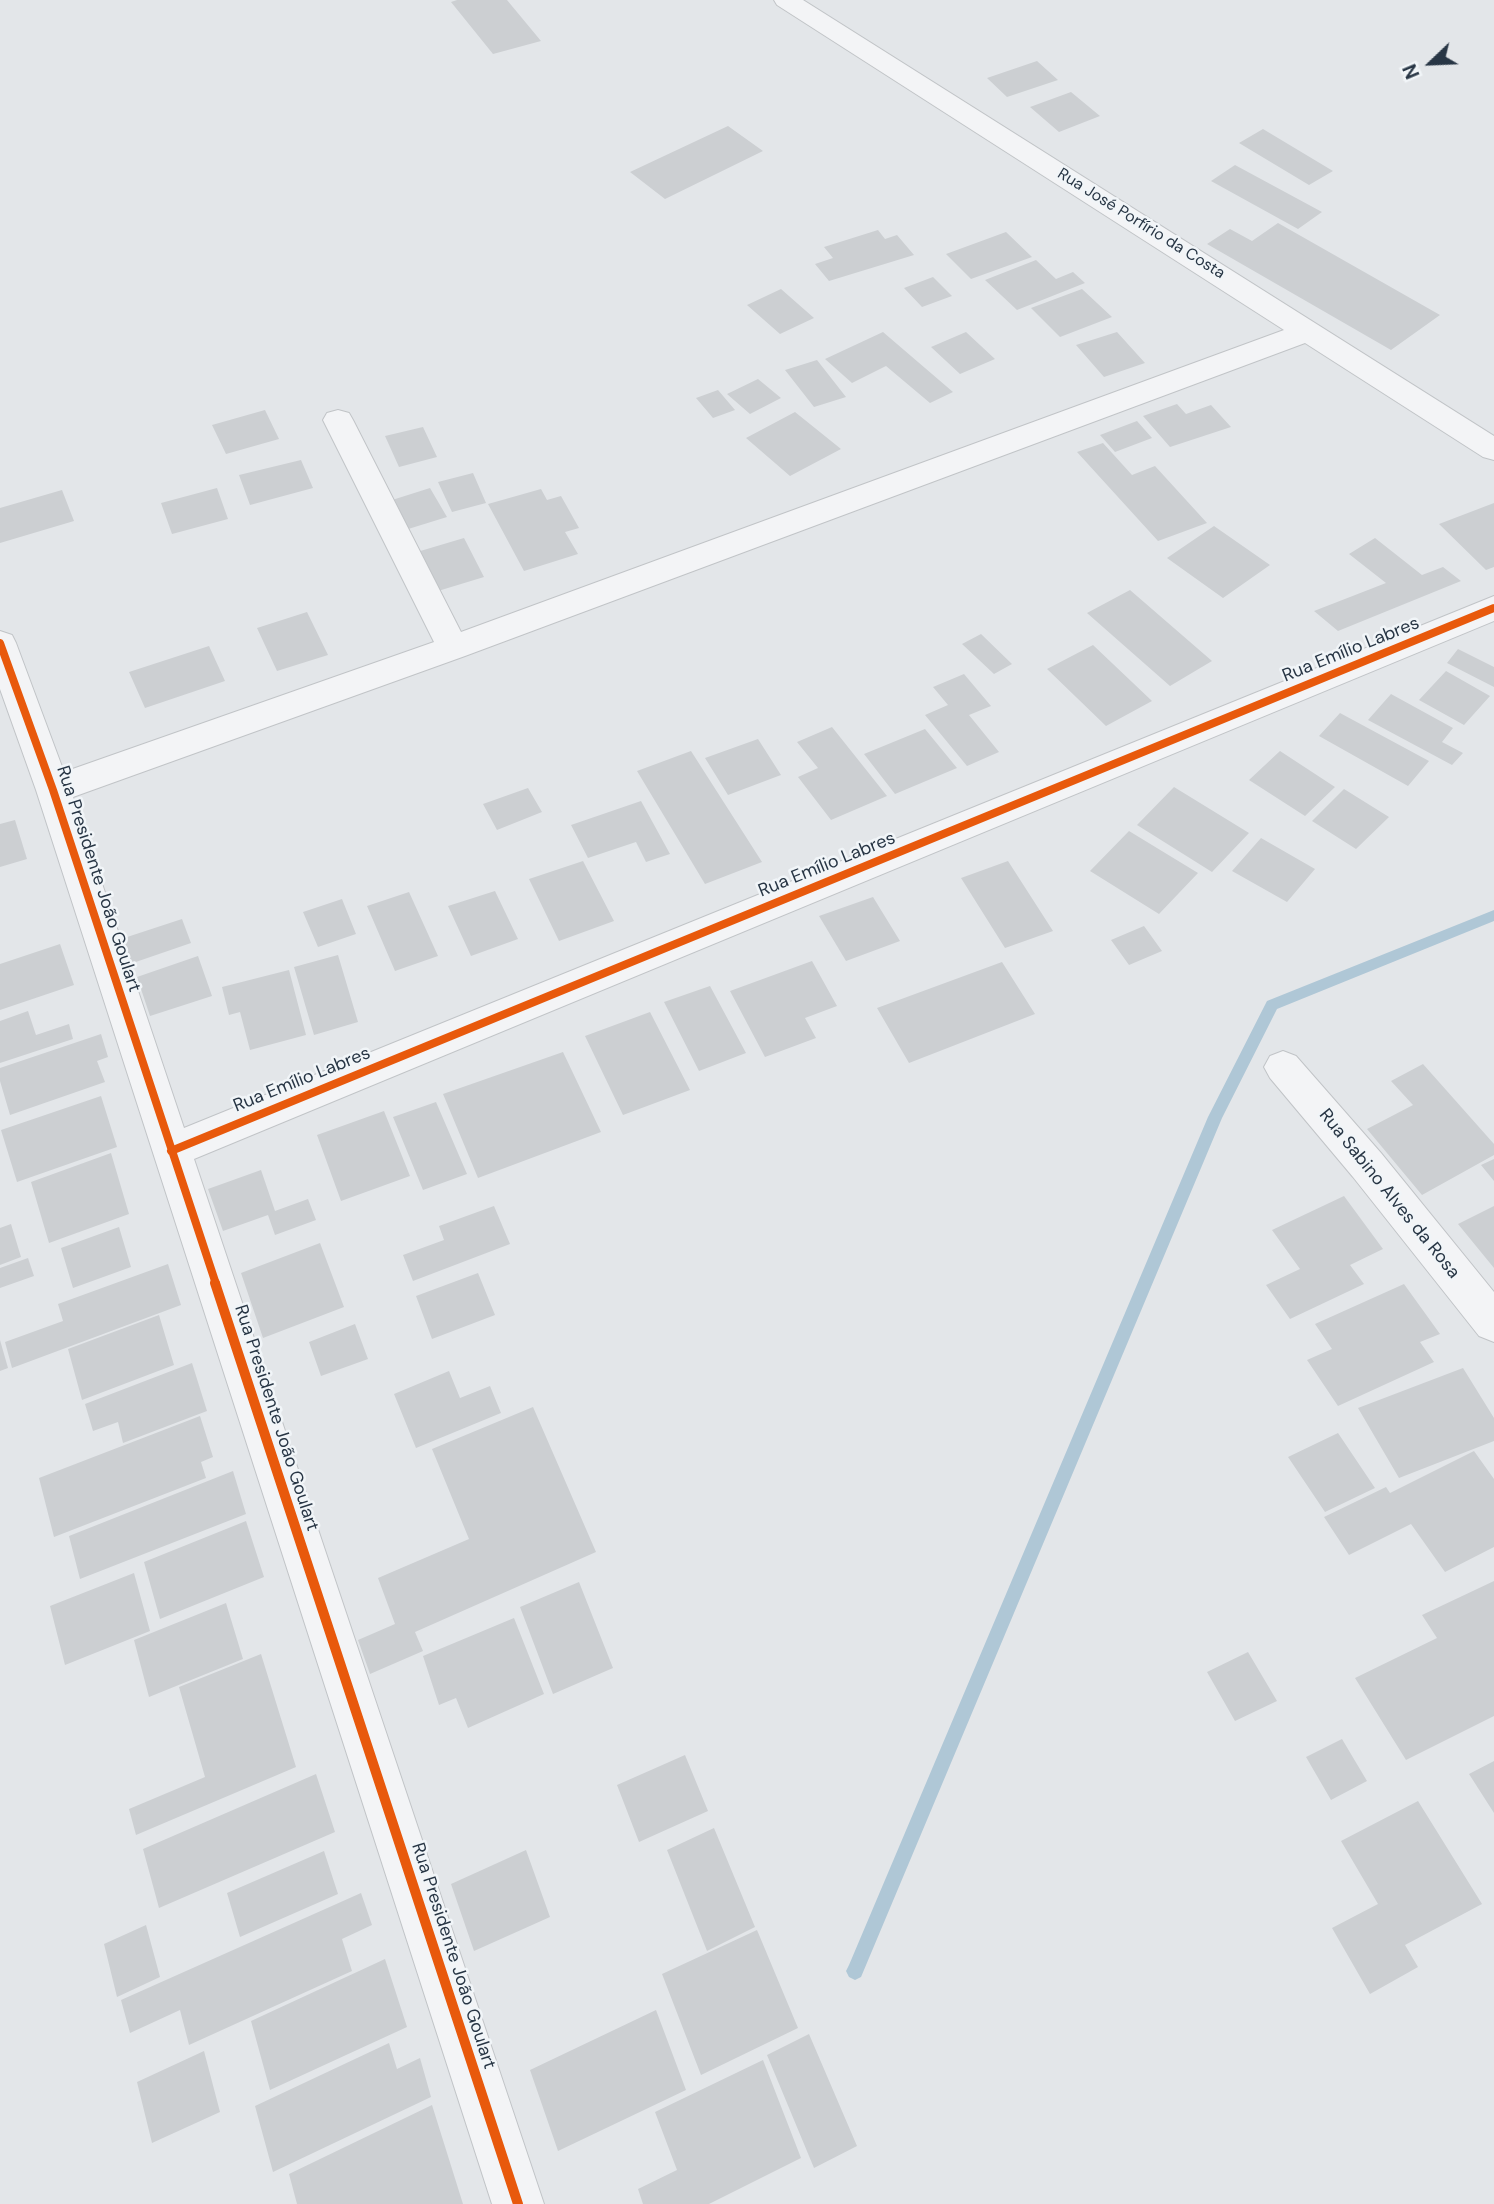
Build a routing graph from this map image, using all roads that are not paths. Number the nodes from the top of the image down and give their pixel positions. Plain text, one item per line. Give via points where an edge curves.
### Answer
1 (786, 0) edge
2 (1309, 331) junction
3 (338, 420) dead end
4 (1494, 450) edge
5 (1494, 608) edge
6 (0, 643) edge
7 (453, 648) junction
8 (52, 790) junction
9 (1283, 1067) dead end
10 (171, 1151) junction
11 (1494, 1322) edge
12 (518, 2204) edge

1 - 2 street, Rua José Porfírio da Costa
2 - 4 street, Rua José Porfírio da Costa
2 - 7 street
3 - 7 street
5 - 10 street, Rua Emílio Labres
6 - 8 street, Rua Presidente João Goulart
7 - 8 street
8 - 10 street, Rua Presidente João Goulart
9 - 11 street, Rua Sabino Alves da Rosa
10 - 12 street, Rua Presidente João Goulart

